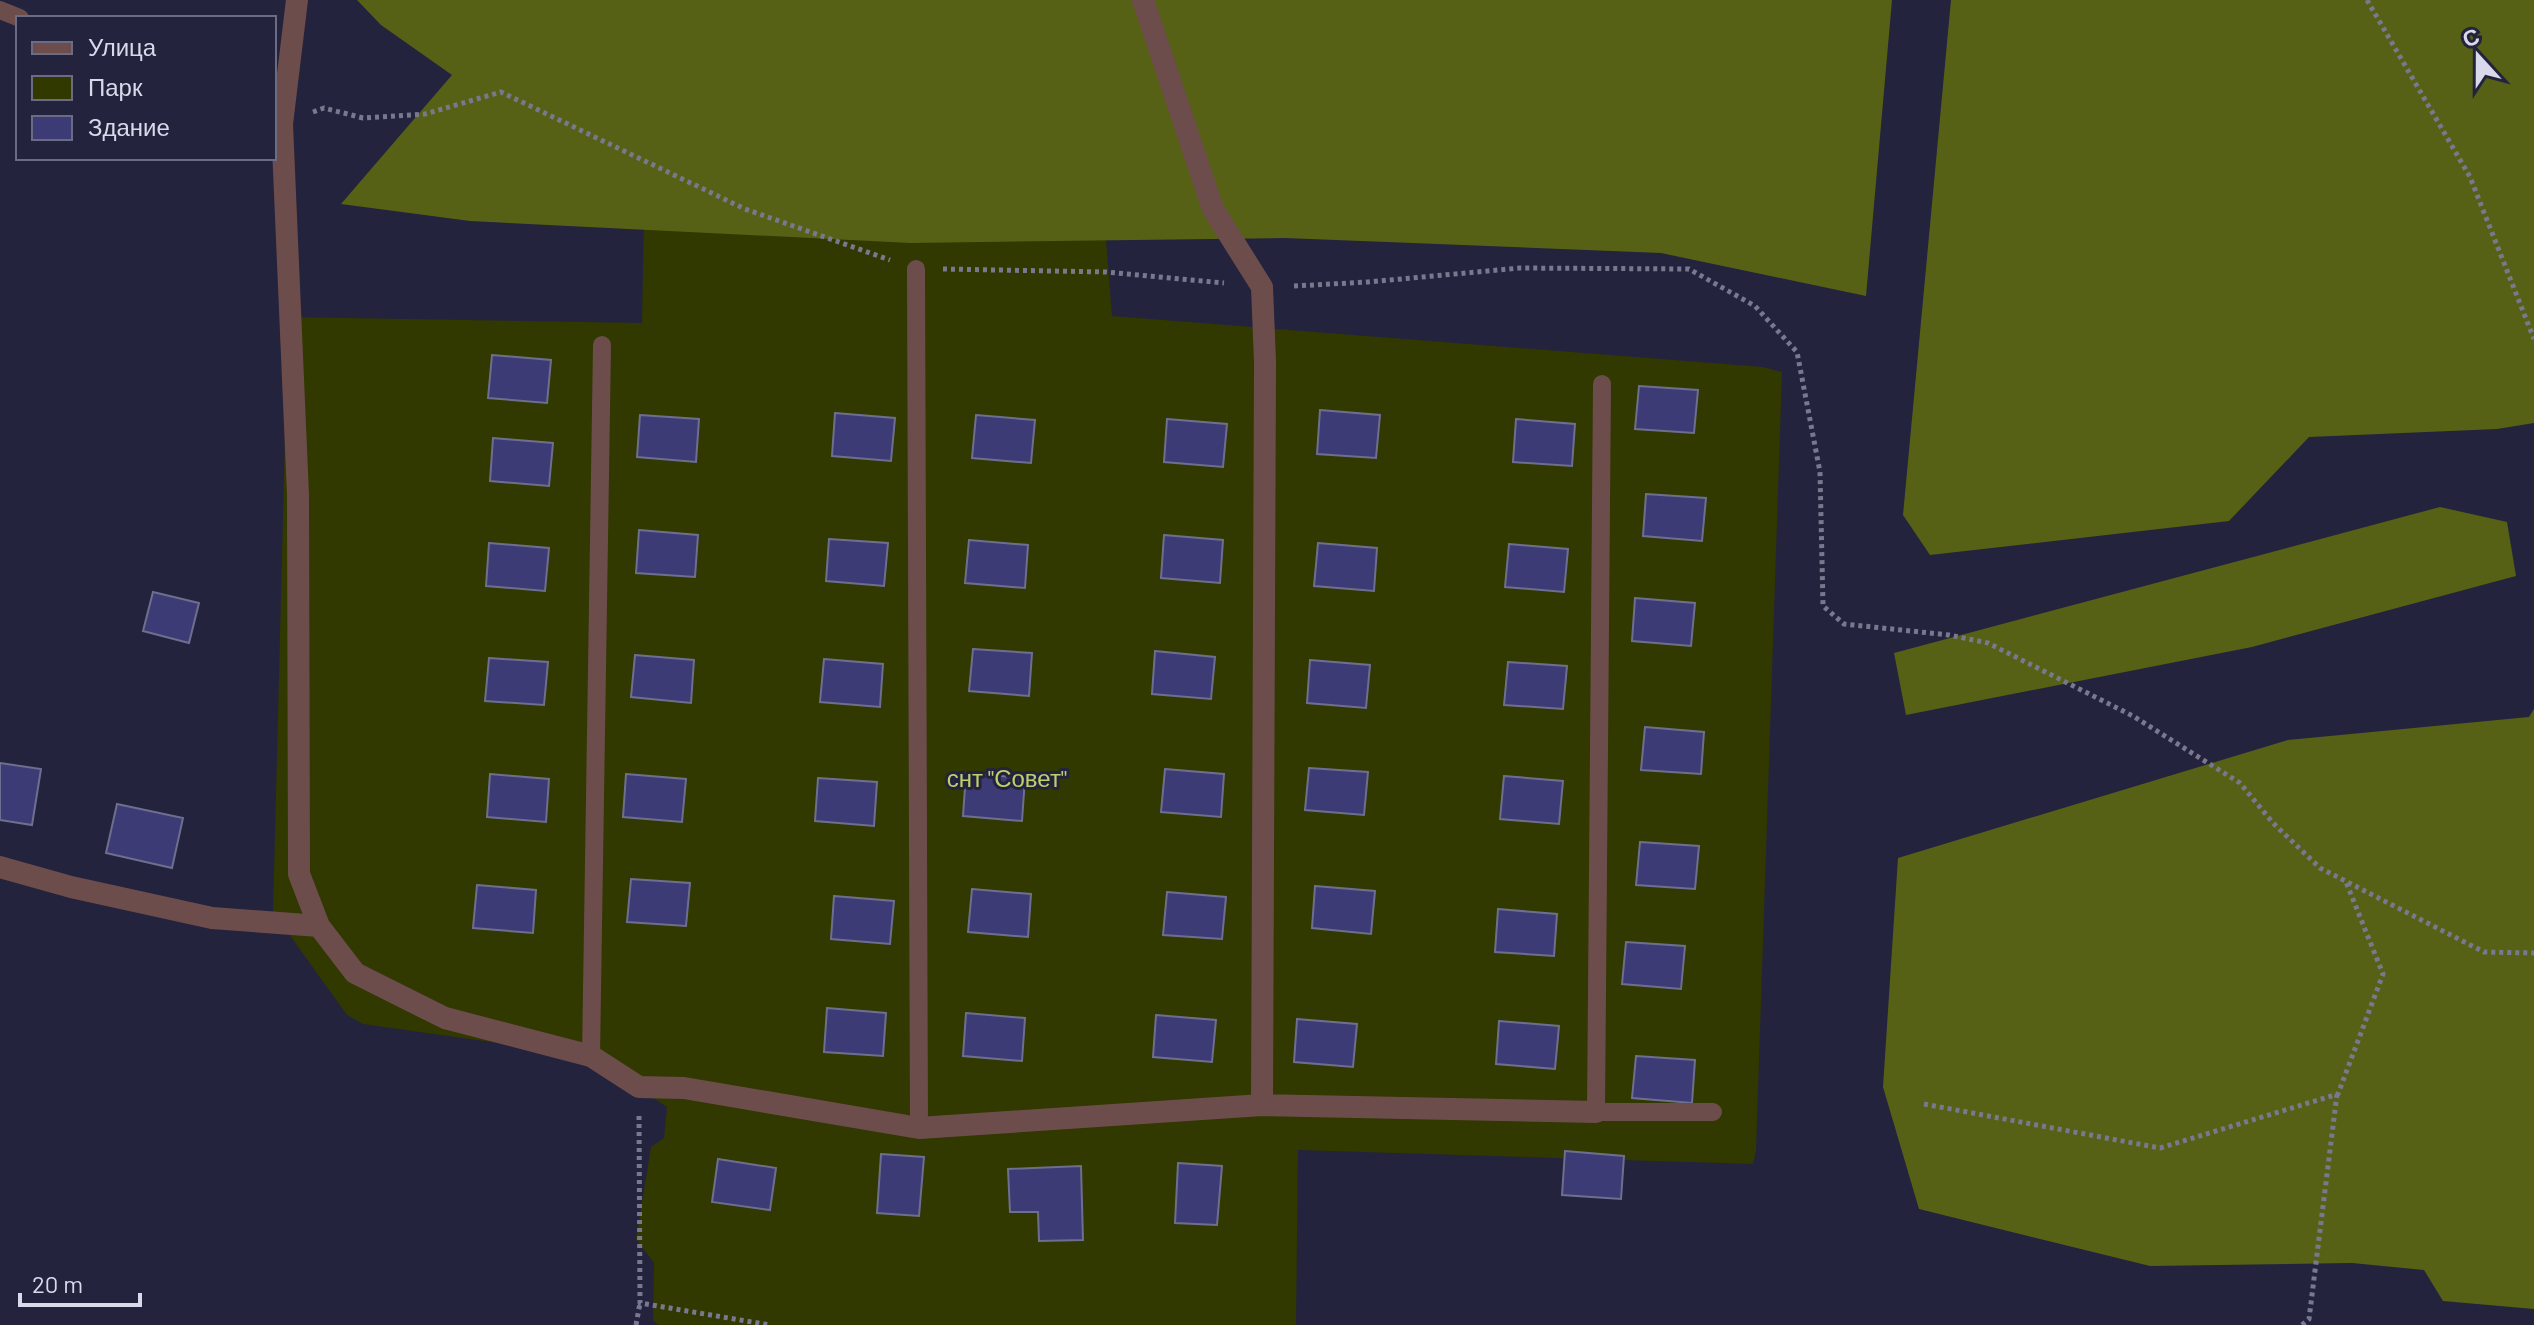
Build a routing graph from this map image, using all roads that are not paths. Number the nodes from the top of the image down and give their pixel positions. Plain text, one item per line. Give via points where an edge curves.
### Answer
1 (297, 0) edge
2 (1143, 0) edge
3 (278, 123) edge
4 (916, 269) road end
5 (602, 345) dead end
6 (1602, 384) dead end
7 (0, 867) edge
8 (319, 926) junction
9 (591, 1056) junction
10 (1262, 1105) junction
11 (1596, 1112) junction
12 (1713, 1112) dead end
13 (919, 1128) junction

1 - 3 street
2 - 10 street via 1213,209 1262,287
3 - 8 street via 298,495 299,874
4 - 13 lane
5 - 9 lane
6 - 11 lane
7 - 8 street via 212,918
8 - 9 street via 355,973 445,1018
9 - 13 street via 639,1087 684,1088
10 - 11 street
10 - 13 street
11 - 12 lane

